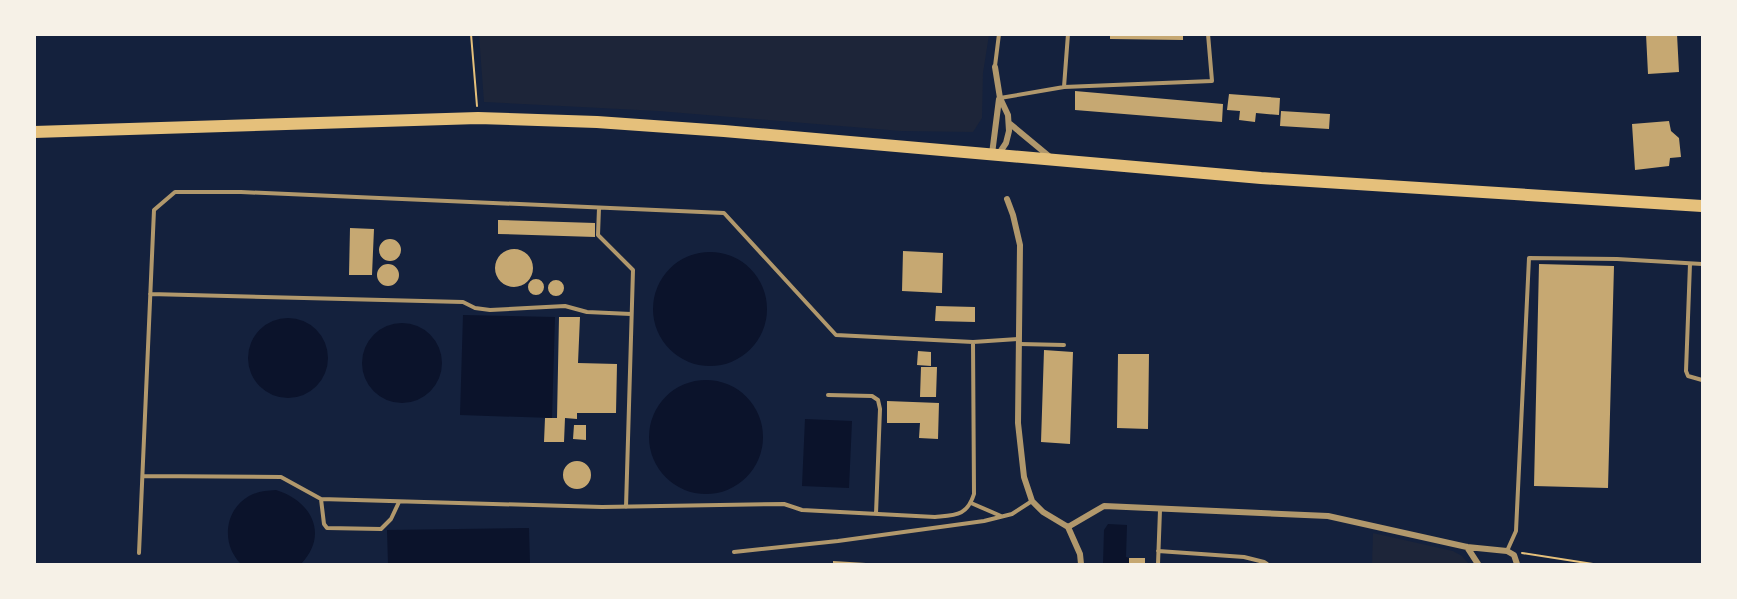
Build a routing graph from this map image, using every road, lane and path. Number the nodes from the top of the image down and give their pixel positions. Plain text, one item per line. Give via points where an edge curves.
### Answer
1 (471, 34) edge
2 (999, 34) edge
3 (1068, 34) edge
4 (1208, 34) edge
5 (995, 67) joint
6 (1064, 87) junction
7 (1000, 98) junction
8 (478, 118) junction
9 (1009, 123) junction
10 (34, 132) edge
11 (995, 156) junction
12 (1055, 161) junction
13 (1007, 199) dead end
14 (1702, 206) edge
15 (599, 208) junction
16 (1690, 264) junction
17 (1702, 264) edge
18 (150, 294) junction
19 (631, 314) junction
20 (1020, 341) junction
21 (974, 342) junction
22 (1064, 345) dead end
23 (1702, 380) edge
24 (828, 395) dead end
25 (142, 476) junction
26 (321, 500) junction
27 (1032, 501) junction
28 (399, 502) junction
29 (971, 503) junction
30 (626, 507) junction
31 (1160, 510) junction
32 (876, 514) junction
33 (1001, 517) junction
34 (1068, 527) junction
35 (1467, 547) junction
36 (1158, 551) junction
37 (1507, 551) junction
38 (734, 552) dead end
39 (139, 553) dead end
40 (1081, 564) edge
41 (1158, 564) edge
42 (1266, 564) edge
43 (1478, 564) edge
44 (1517, 564) edge
45 (1593, 564) edge

1 - 8 path
2 - 5 lane
3 - 6 lane
4 - 6 lane via 1212,81
5 - 7 street
6 - 7 lane
7 - 9 street
7 - 11 street
8 - 10 main road
8 - 11 main road via 657,126
9 - 11 street via 1008,137
9 - 12 street
11 - 12 main road
12 - 14 main road
13 - 20 street via 1020,245
15 - 18 lane via 175,192 154,210
15 - 19 lane via 598,235 633,270
15 - 21 lane via 724,213 836,335
16 - 17 lane
16 - 23 lane via 1686,371 1688,376
16 - 37 lane via 1529,258 1516,531
18 - 19 lane via 463,302 490,310 565,306 587,312
18 - 25 lane
19 - 30 lane
20 - 21 lane
20 - 22 lane
20 - 27 street via 1018,423 1024,477
21 - 29 lane via 975,464
24 - 32 lane via 872,396 878,400
25 - 26 lane via 281,477
25 - 39 lane
26 - 28 lane
26 - 28 lane via 327,528 381,529
27 - 33 lane
27 - 34 street
28 - 30 lane
29 - 32 lane via 951,516
29 - 33 lane
30 - 32 lane via 784,504 802,510
31 - 34 street via 1104,506
31 - 35 street via 1328,516
31 - 36 lane
33 - 38 lane
34 - 40 street
35 - 37 street
35 - 43 street
36 - 41 lane
36 - 42 lane via 1244,557
37 - 44 street via 1514,555
37 - 45 path

